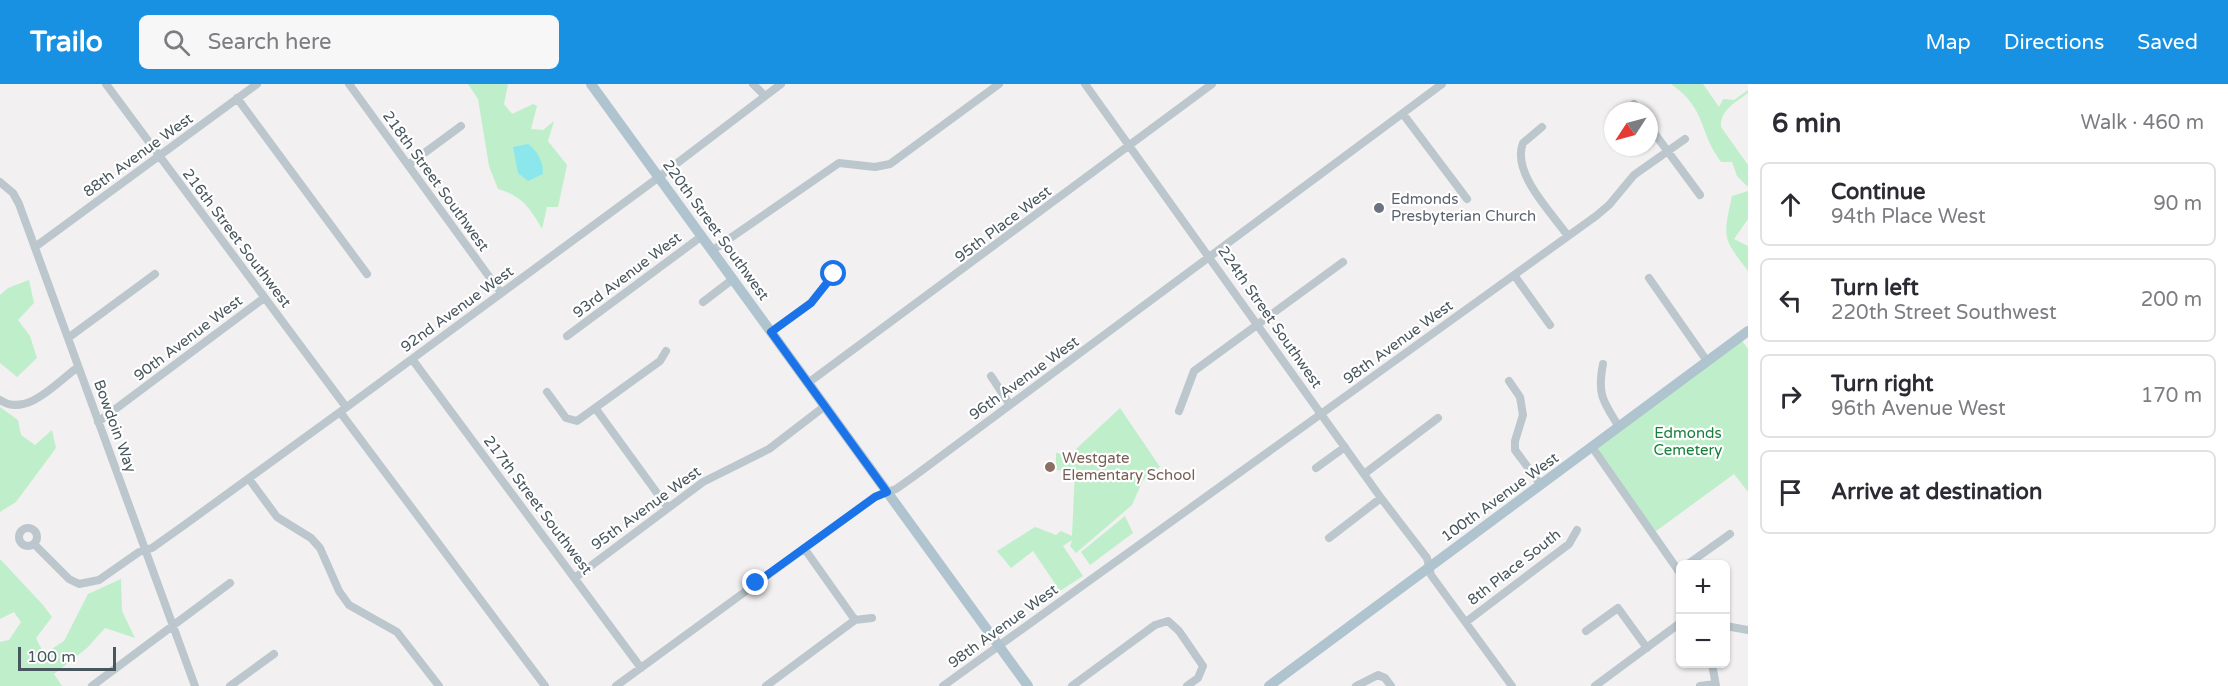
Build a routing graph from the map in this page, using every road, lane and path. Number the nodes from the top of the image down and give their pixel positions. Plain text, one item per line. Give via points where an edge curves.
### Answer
1 (106, 84) edge
2 (256, 84) edge
3 (349, 84) edge
4 (591, 84) edge
5 (753, 84) edge
6 (781, 84) edge
7 (999, 84) edge
8 (1085, 84) edge
9 (1212, 84) edge
10 (1442, 84) edge
11 (765, 96) junction
12 (237, 98) junction
13 (1403, 114) junction
14 (460, 126) dead end
15 (1542, 127) dead end
16 (1658, 138) edge
17 (1685, 139) dead end
18 (1130, 145) junction
19 (1667, 151) junction
20 (159, 156) junction
21 (408, 165) junction
22 (659, 177) junction
23 (0, 182) edge
24 (1700, 195) dead end
25 (1467, 199) dead end
26 (702, 236) junction
27 (1568, 236) junction
28 (35, 247) junction
29 (713, 250) junction
30 (1211, 256) junction
31 (1343, 262) dead end
32 (155, 274) dead end
33 (367, 274) dead end
34 (834, 274) dead end
35 (1514, 275) junction
36 (1649, 278) dead end
37 (733, 279) junction
38 (501, 293) junction
39 (264, 298) junction
40 (703, 302) dead end
41 (1258, 324) junction
42 (1550, 325) dead end
43 (771, 332) junction
44 (1748, 332) edge
45 (567, 336) dead end
46 (68, 338) junction
47 (666, 351) dead end
48 (412, 359) junction
49 (1707, 362) junction
50 (1603, 364) dead end
51 (78, 366) junction
52 (991, 376) dead end
53 (1509, 381) dead end
54 (808, 383) junction
55 (547, 392) dead end
56 (0, 400) edge
57 (1011, 405) junction
58 (825, 406) junction
59 (596, 409) junction
60 (343, 410) junction
61 (1179, 411) dead end
62 (1322, 414) junction
63 (1438, 418) dead end
64 (98, 422) junction
65 (1619, 427) junction
66 (1345, 447) junction
67 (1592, 447) junction
68 (1316, 468) dead end
69 (1364, 474) junction
70 (249, 479) junction
71 (1541, 485) junction
72 (887, 492) junction
73 (1382, 498) junction
74 (668, 508) junction
75 (1577, 530) dead end
76 (1730, 534) dead end
77 (1329, 538) dead end
78 (34, 544) dead end
79 (804, 548) junction
80 (145, 550) junction
81 (1694, 560) edge
82 (1676, 565) edge
83 (1430, 568) junction
84 (576, 577) junction
85 (230, 583) dead end
86 (872, 618) dead end
87 (855, 620) junction
88 (1466, 622) junction
89 (172, 624) junction
90 (1676, 626) edge
91 (1730, 627) edge
92 (1748, 630) edge
93 (1586, 631) dead end
94 (998, 646) junction
95 (1647, 648) junction
96 (274, 654) dead end
97 (640, 668) junction
98 (1713, 668) edge
99 (1716, 685) edge
100 (92, 686) edge
101 (195, 686) edge
102 (230, 686) edge
103 (439, 686) edge
104 (546, 686) edge
105 (616, 686) edge
106 (766, 686) edge
107 (943, 686) edge
108 (1028, 686) edge
109 (1072, 686) edge
110 (1187, 686) edge
111 (1269, 686) edge
112 (1356, 686) edge
113 (1390, 686) edge
114 (1512, 686) edge
115 (1595, 686) edge
116 (1700, 686) edge

1 - 20 street, 216th Street Southwest
2 - 12 street, 88th Avenue West
3 - 21 street, 218th Street Southwest
4 - 22 main road, 220th Street Southwest
5 - 11 street
6 - 11 street, 92nd Avenue West
7 - 29 street via 890,164 875,167 839,163
8 - 18 street, 224th Street Southwest
9 - 18 street, 95th Place West
10 - 13 street, 96th Avenue West
11 - 22 street, 92nd Avenue West
12 - 20 street, 88th Avenue West
12 - 33 street
13 - 25 street
13 - 30 street, 96th Avenue West
14 - 21 street
15 - 27 street via 1523,143 1522,167 1526,179
16 - 19 street
17 - 19 street, 98th Avenue West
18 - 30 street, 224th Street Southwest
18 - 54 street, 95th Place West
19 - 24 street
19 - 27 street, 98th Avenue West via 1634,175 1606,209
20 - 28 street, 88th Avenue West
20 - 39 street, 216th Street Southwest
21 - 38 street, 218th Street Southwest
22 - 26 main road, 220th Street Southwest
22 - 38 street, 92nd Avenue West
23 - 28 street, Bowdoin Way via 15,197
26 - 29 main road, 220th Street Southwest
26 - 45 street, 93rd Avenue West
27 - 35 street, 98th Avenue West
28 - 46 street, Bowdoin Way
29 - 37 main road, 220th Street Southwest
30 - 41 street, 224th Street Southwest
30 - 57 street, 96th Avenue West
31 - 41 street
32 - 46 street
34 - 43 street via 811,303
35 - 42 street
35 - 62 street, 98th Avenue West
36 - 49 street
37 - 40 street
37 - 43 main road, 220th Street Southwest
38 - 48 street, 92nd Avenue West
39 - 60 street, 216th Street Southwest
39 - 64 street, 90th Avenue West
41 - 61 street via 1194,371
41 - 62 street, 224th Street Southwest
43 - 54 main road, 220th Street Southwest
44 - 49 main road, 100th Avenue West
46 - 51 street, Bowdoin Way
47 - 59 street via 660,361
48 - 60 street, 92nd Avenue West
48 - 84 street, 217th Street Southwest
49 - 65 main road, 100th Avenue West
50 - 65 street via 1601,397
51 - 56 street via 21,406
51 - 64 street, Bowdoin Way
52 - 57 street
53 - 71 street via 1520,397 1523,415 1515,450
54 - 58 main road, 220th Street Southwest
55 - 59 street via 572,421
57 - 72 street, 96th Avenue West
58 - 72 main road, 220th Street Southwest
58 - 74 street, 95th Avenue West via 769,448 712,477
59 - 74 street
60 - 70 street, 92nd Avenue West
60 - 104 street, 216th Street Southwest
62 - 66 street, 224th Street Southwest
62 - 94 street, 98th Avenue West
63 - 69 street
64 - 80 street, Bowdoin Way
65 - 67 main road, 100th Avenue West
66 - 68 street
66 - 69 street, 224th Street Southwest
67 - 71 main road, 100th Avenue West
67 - 82 street
69 - 73 street, 224th Street Southwest
70 - 80 street, 92nd Avenue West
70 - 103 street via 277,516 320,548 349,605 397,632
71 - 83 main road, 100th Avenue West
72 - 79 street, 96th Avenue West
72 - 94 main road, 220th Street Southwest
73 - 77 street
73 - 83 street, 224th Street Southwest via 1427,558
74 - 84 street, 95th Avenue West
75 - 88 street, 8th Place South via 1569,544
76 - 81 street
78 - 80 street, 92nd Avenue West via 79,584 99,580
79 - 87 street
79 - 97 street, 96th Avenue West
80 - 89 street, Bowdoin Way
83 - 88 street, 224th Street Southwest via 1431,575
83 - 111 main road, 100th Avenue West
84 - 97 street, 217th Street Southwest
85 - 89 street
86 - 87 street
87 - 106 street
88 - 114 street, 224th Street Southwest
89 - 100 street
89 - 101 street, Bowdoin Way
90 - 95 street
91 - 92 street
93 - 95 street via 1618,608
94 - 107 street, 98th Avenue West
94 - 108 main road, 220th Street Southwest
95 - 115 street
96 - 102 street
97 - 105 street, 96th Avenue West
98 - 99 street
99 - 116 street
109 - 110 street via 1155,625 1168,621 1201,661 1201,673
112 - 113 street via 1378,675

